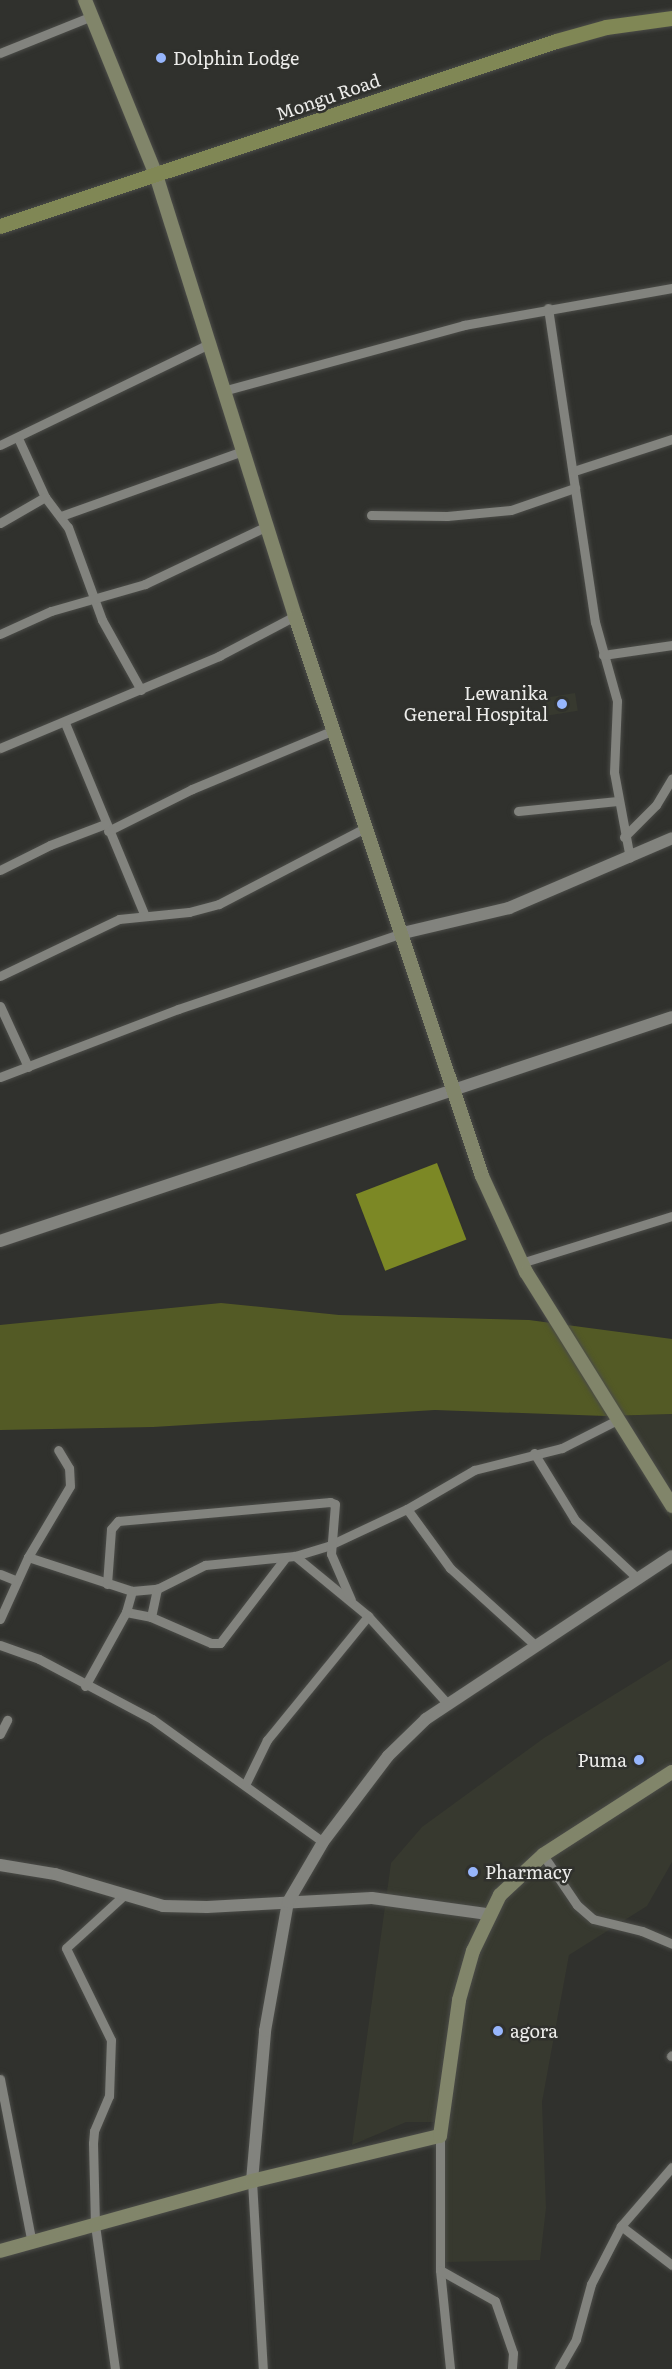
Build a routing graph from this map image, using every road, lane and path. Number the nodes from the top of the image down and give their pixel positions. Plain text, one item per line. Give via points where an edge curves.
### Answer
1 (85, 0) edge
2 (92, 16) junction
3 (672, 18) edge
4 (0, 53) edge
5 (156, 175) junction
6 (0, 226) edge
7 (672, 288) edge
8 (548, 308) junction
9 (207, 345) junction
10 (223, 391) junction
11 (18, 438) junction
12 (672, 439) edge
13 (0, 445) edge
14 (243, 451) junction
15 (574, 471) junction
16 (575, 488) junction
17 (45, 497) junction
18 (371, 515) dead end
19 (61, 516) junction
20 (0, 523) edge
21 (267, 526) junction
22 (95, 599) junction
23 (295, 616) junction
24 (0, 634) edge
25 (672, 645) edge
26 (603, 655) junction
27 (141, 690) junction
28 (65, 723) junction
29 (334, 730) junction
30 (0, 748) edge
31 (672, 778) edge
32 (618, 801) junction
33 (518, 811) dead end
34 (107, 827) junction
35 (367, 827) junction
36 (624, 837) junction
37 (672, 838) edge
38 (630, 858) junction
39 (0, 870) edge
40 (144, 914) junction
41 (403, 933) junction
42 (0, 976) edge
43 (0, 1006) edge
44 (672, 1017) edge
45 (28, 1067) junction
46 (0, 1077) edge
47 (454, 1088) junction
48 (672, 1216) edge
49 (0, 1241) edge
50 (521, 1263) junction
51 (619, 1419) junction
52 (58, 1450) dead end
53 (534, 1453) junction
54 (672, 1506) edge
55 (407, 1509) junction
56 (330, 1545) junction
57 (672, 1556) edge
58 (28, 1557) junction
59 (291, 1557) junction
60 (0, 1574) edge
61 (637, 1578) junction
62 (17, 1581) junction
63 (107, 1584) junction
64 (157, 1589) junction
65 (132, 1591) junction
66 (351, 1600) junction
67 (126, 1612) junction
68 (368, 1616) junction
69 (151, 1617) junction
70 (0, 1619) edge
71 (0, 1644) edge
72 (536, 1646) junction
73 (85, 1686) junction
74 (447, 1703) junction
75 (7, 1720) dead end
76 (0, 1734) edge
77 (672, 1772) edge
78 (245, 1785) junction
79 (323, 1842) junction
80 (543, 1855) junction
81 (0, 1864) edge
82 (123, 1896) junction
83 (288, 1902) junction
84 (488, 1914) junction
85 (672, 1944) edge
86 (0, 2079) edge
87 (440, 2136) junction
88 (672, 2167) edge
89 (252, 2181) junction
90 (95, 2225) junction
91 (621, 2226) junction
92 (32, 2243) junction
93 (0, 2252) edge
94 (672, 2265) edge
95 (440, 2270) junction
96 (115, 2369) edge
97 (263, 2369) edge
98 (450, 2369) edge
99 (512, 2369) edge
100 (559, 2369) edge

1 - 2 main road
2 - 4 street
2 - 5 main road
3 - 5 main road, Mongu Road via 606,27 556,41
5 - 6 main road, Mongu Road
5 - 9 main road
7 - 8 street
8 - 10 street via 341,356
8 - 15 street
9 - 10 main road
9 - 11 street
10 - 14 main road
11 - 13 street
11 - 17 street
12 - 15 street
14 - 19 street
14 - 21 main road
15 - 16 street
16 - 18 street via 511,510 447,516
16 - 26 street
17 - 19 street
17 - 20 street
19 - 22 street
21 - 22 street via 145,584
21 - 23 main road
22 - 24 street via 51,611
22 - 27 street
23 - 27 street via 219,656
23 - 29 main road
25 - 26 street
26 - 32 street via 617,701 614,772
27 - 28 street
28 - 30 street
28 - 34 street
29 - 34 street
29 - 35 main road
31 - 36 street via 656,805
32 - 33 street
32 - 36 street
34 - 39 street via 50,845
34 - 40 street
35 - 40 street via 219,904 189,912
35 - 41 main road
36 - 38 street
37 - 38 street
38 - 41 street via 509,908
40 - 42 street via 120,919
41 - 45 street via 178,1009
41 - 47 main road
43 - 45 street
44 - 47 street
45 - 46 street
47 - 49 street
47 - 50 main road via 483,1176
48 - 50 street
50 - 51 main road
51 - 53 street via 574,1443
51 - 54 main road
52 - 58 street via 69,1468 70,1486
53 - 55 street via 474,1470
53 - 61 street via 575,1520
55 - 56 street
55 - 72 street via 450,1568
56 - 59 street
56 - 63 street via 333,1502 130,1518 111,1529
56 - 66 street via 336,1572
57 - 61 street
58 - 62 street
58 - 63 street
59 - 64 street via 205,1565
59 - 66 street
59 - 69 street via 220,1643 203,1640
60 - 62 street
61 - 72 street
62 - 70 street
63 - 65 street
64 - 65 street
64 - 69 street
65 - 67 street
66 - 68 street
67 - 69 street
67 - 73 street
68 - 74 street
68 - 78 street via 267,1740
71 - 73 street via 39,1659
72 - 74 street
73 - 78 street via 152,1719
74 - 79 street via 388,1756
75 - 76 street
77 - 80 main road
78 - 79 street
79 - 83 street
80 - 84 main road via 513,1880
80 - 85 street via 572,1899 593,1919 642,1931
81 - 82 street via 55,1874
82 - 83 street via 163,1905 207,1908
82 - 90 street via 66,1948 111,2040 109,2096 94,2131
83 - 84 street via 372,1898
83 - 89 street via 266,2031
84 - 87 main road via 459,2000 447,2063
86 - 92 street
87 - 89 main road
87 - 95 street
88 - 91 street
89 - 90 main road
89 - 97 street
90 - 92 main road
90 - 96 street
91 - 94 street
91 - 100 street via 591,2284 576,2339
92 - 93 main road
95 - 98 street
95 - 99 street via 495,2301 513,2353

